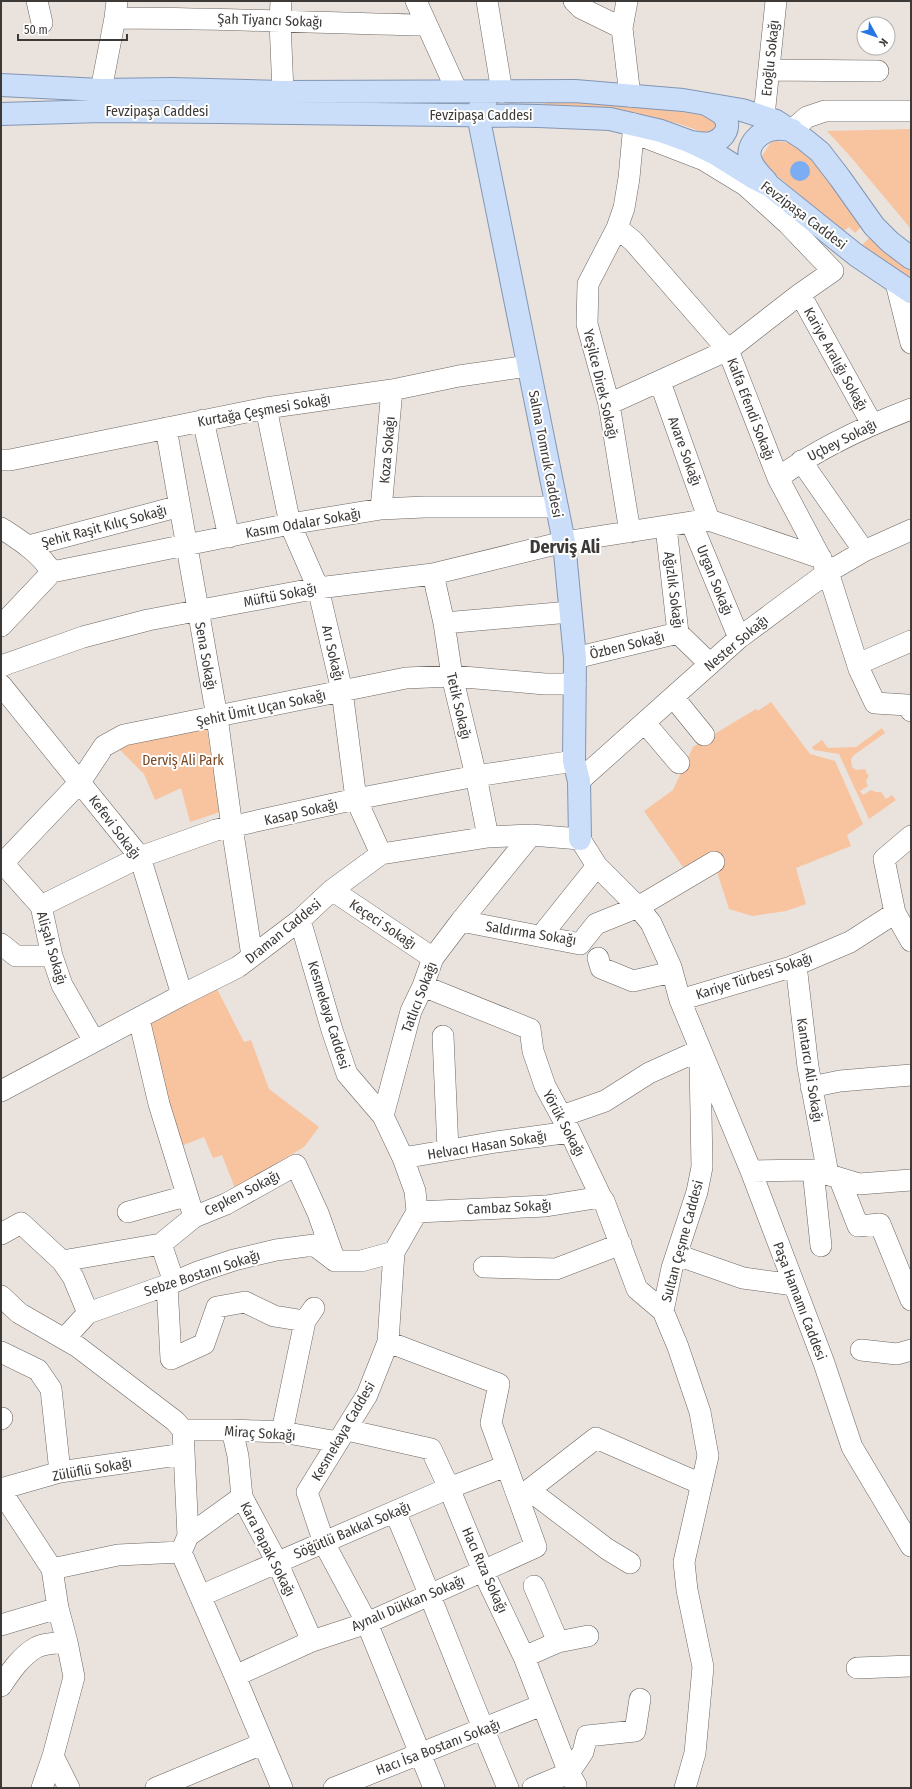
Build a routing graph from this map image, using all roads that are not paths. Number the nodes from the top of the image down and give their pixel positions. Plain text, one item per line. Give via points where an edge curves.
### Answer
1 (37, 1) edge
2 (281, 1) edge
3 (416, 1) edge
4 (487, 1) edge
5 (574, 1) edge
6 (627, 1) edge
7 (776, 1) edge
8 (208, 9) edge
9 (116, 10) edge
10 (280, 22) junction
11 (42, 23) dead end
12 (426, 25) junction
13 (622, 28) junction
14 (769, 70) junction
15 (878, 71) dead end
16 (1, 85) edge
17 (101, 90) junction
18 (457, 91) junction
19 (541, 91) junction
20 (283, 92) junction
21 (502, 92) junction
22 (630, 96) junction
23 (705, 103) junction
24 (102, 111) junction
25 (911, 111) edge
26 (1, 114) edge
27 (478, 115) junction
28 (764, 116) junction
29 (634, 128) junction
30 (792, 130) junction
31 (691, 142) junction
32 (770, 186) junction
33 (617, 228) junction
34 (911, 258) edge
35 (904, 287) edge
36 (800, 294) junction
37 (911, 343) edge
38 (728, 350) junction
39 (528, 366) junction
40 (660, 382) junction
41 (392, 390) junction
42 (609, 404) junction
43 (266, 408) junction
44 (911, 409) edge
45 (203, 420) junction
46 (872, 424) junction
47 (166, 428) junction
48 (4, 455) edge
49 (801, 461) junction
50 (778, 478) junction
51 (180, 506) junction
52 (556, 507) junction
53 (381, 509) junction
54 (700, 521) junction
55 (290, 524) junction
56 (666, 527) junction
57 (1, 528) edge
58 (911, 530) edge
59 (630, 532) junction
60 (229, 537) junction
61 (564, 542) junction
62 (29, 546) junction
63 (186, 546) junction
64 (864, 551) junction
65 (825, 565) junction
66 (52, 572) junction
67 (433, 574) junction
68 (318, 588) junction
69 (198, 611) junction
70 (570, 612) junction
71 (444, 623) junction
72 (1, 626) edge
73 (678, 633) junction
74 (739, 638) junction
75 (911, 641) edge
76 (575, 658) junction
77 (710, 664) junction
78 (858, 664) junction
79 (1, 666) edge
80 (452, 676) junction
81 (576, 684) junction
82 (2, 690) edge
83 (342, 691) junction
84 (674, 698) junction
85 (911, 711) edge
86 (217, 717) junction
87 (645, 723) junction
88 (704, 736) dead end
89 (679, 763) dead end
90 (576, 771) junction
91 (476, 776) junction
92 (80, 782) junction
93 (356, 799) junction
94 (232, 827) junction
95 (531, 835) junction
96 (911, 836) edge
97 (488, 837) junction
98 (580, 839) junction
99 (381, 854) junction
100 (140, 857) junction
101 (2, 862) edge
102 (714, 862) dead end
103 (597, 866) junction
104 (332, 890) junction
105 (41, 906) junction
106 (638, 907) junction
107 (895, 913) junction
108 (300, 920) junction
109 (461, 921) junction
110 (541, 936) junction
111 (911, 941) edge
112 (1, 944) edge
113 (52, 956) junction
114 (252, 956) junction
115 (433, 958) junction
116 (598, 958) dead end
117 (796, 965) junction
118 (672, 972) junction
119 (423, 986) junction
120 (182, 995) junction
121 (680, 1000) junction
122 (139, 1019) junction
123 (443, 1036) dead end
124 (94, 1041) junction
125 (700, 1050) junction
126 (911, 1075) edge
127 (811, 1087) junction
128 (1, 1091) edge
129 (383, 1116) junction
130 (566, 1124) junction
131 (448, 1150) junction
132 (403, 1158) junction
133 (750, 1171) junction
134 (827, 1174) junction
135 (911, 1180) edge
136 (186, 1196) junction
137 (601, 1197) junction
138 (128, 1212) dead end
139 (417, 1212) junction
140 (194, 1217) junction
141 (1, 1234) edge
142 (162, 1244) junction
143 (621, 1244) junction
144 (821, 1246) dead end
145 (394, 1252) junction
146 (677, 1254) junction
147 (62, 1261) junction
148 (335, 1261) junction
149 (484, 1267) dead end
150 (170, 1283) junction
151 (794, 1284) junction
152 (1, 1296) edge
153 (911, 1300) edge
154 (663, 1311) junction
155 (88, 1313) junction
156 (65, 1338) junction
157 (388, 1342) junction
158 (861, 1350) dead end
159 (911, 1350) edge
160 (1, 1352) edge
161 (179, 1426) junction
162 (232, 1430) junction
163 (282, 1432) junction
164 (342, 1436) junction
165 (184, 1454) junction
166 (506, 1466) junction
167 (60, 1472) junction
168 (701, 1484) junction
169 (449, 1488) junction
170 (1, 1490) edge
171 (523, 1493) junction
172 (242, 1497) junction
173 (395, 1512) junction
174 (324, 1543) junction
175 (184, 1544) junction
176 (911, 1546) edge
177 (277, 1562) junction
178 (630, 1563) dead end
179 (52, 1568) junction
180 (483, 1570) junction
181 (534, 1586) dead end
182 (430, 1594) junction
183 (200, 1596) junction
184 (58, 1608) junction
185 (367, 1623) junction
186 (1, 1624) edge
187 (588, 1636) dead end
188 (312, 1641) junction
189 (68, 1642) junction
190 (558, 1642) junction
191 (524, 1657) junction
192 (911, 1666) edge
193 (857, 1668) dead end
194 (235, 1676) junction
195 (1, 1686) edge
196 (640, 1699) dead end
197 (542, 1705) junction
198 (483, 1730) junction
199 (262, 1744) junction
200 (419, 1753) junction
201 (53, 1756) junction
202 (572, 1780) edge
203 (192, 1781) edge
204 (344, 1786) edge
205 (42, 1788) edge
206 (69, 1788) edge
207 (156, 1788) edge
208 (282, 1788) edge
209 (434, 1788) edge
210 (508, 1788) edge
211 (533, 1788) edge
212 (685, 1788) edge

1 - 11 street
2 - 10 street
3 - 12 street
4 - 21 street
5 - 13 street via 581,8
6 - 13 street
7 - 14 street, Eroğlu Sokağı
8 - 9 street, Şah Tiyancı Sokağı
8 - 10 street, Şah Tiyancı Sokağı
9 - 17 street
10 - 12 street, Şah Tiyancı Sokağı
10 - 20 street
12 - 18 street
13 - 22 street
14 - 15 street
14 - 28 street, Eroğlu Sokağı
16 - 17 main road, Fevzipaşa Caddesi
17 - 20 main road, Fevzipaşa Caddesi
17 - 24 main road
18 - 20 main road, Fevzipaşa Caddesi
18 - 21 main road, Fevzipaşa Caddesi
19 - 21 main road, Fevzipaşa Caddesi
19 - 22 main road, Fevzipaşa Caddesi via 575,90
19 - 27 main road via 528,101 482,104
22 - 23 main road, Fevzipaşa Caddesi
23 - 28 main road, Fevzipaşa Caddesi
23 - 31 main road via 726,119 726,133 710,143
24 - 26 main road, Fevzipaşa Caddesi
24 - 27 main road, Fevzipaşa Caddesi
25 - 30 street via 825,112 807,117
27 - 29 main road, Fevzipaşa Caddesi via 591,118
27 - 39 main road, Salma Tomruk Caddesi
28 - 30 main road, Fevzipaşa Caddesi
29 - 31 main road, Fevzipaşa Caddesi
29 - 33 street, Yeşilce Direk Sokağı via 624,208
29 - 36 street via 704,160 745,185 787,223 833,271
30 - 32 main road via 770,130 760,135 750,149 750,160 755,170
30 - 34 main road, Fevzipaşa Caddesi via 820,152 874,226
31 - 32 main road, Fevzipaşa Caddesi
32 - 35 main road, Fevzipaşa Caddesi via 830,235
33 - 38 street, Kalfa Efendi Sokağı via 633,241
33 - 42 street, Yeşilce Direk Sokağı via 588,284 587,324
35 - 37 street
36 - 38 street
36 - 46 street, Kariye Aralığı Sokağı
38 - 40 street
38 - 50 street, Kalfa Efendi Sokağı
39 - 41 street, Kurtağa Çeşmesi Sokağı via 459,376
39 - 52 main road, Salma Tomruk Caddesi
40 - 42 street
40 - 54 street, Avare Sokağı
41 - 43 street, Kurtağa Çeşmesi Sokağı
41 - 53 street, Koza Sokağı
42 - 59 street, Yeşilce Direk Sokağı
43 - 45 street, Kurtağa Çeşmesi Sokağı
43 - 55 street, Arı Sokağı
44 - 46 street, Uçbey Sokağı
45 - 47 street, Kurtağa Çeşmesi Sokağı
45 - 60 street
46 - 49 street, Uçbey Sokağı
47 - 48 street, Kurtağa Çeşmesi Sokağı
47 - 51 street, Sena Sokağı
49 - 50 street, Uçbey Sokağı
49 - 64 street
50 - 65 street, Kalfa Efendi Sokağı
51 - 62 street, Şehit Raşit Kılıç Sokağı
51 - 63 street, Sena Sokağı
52 - 53 street, Kasım Odalar Sokağı
52 - 61 main road, Salma Tomruk Caddesi
53 - 55 street, Kasım Odalar Sokağı
54 - 56 street, Müftü Sokağı
54 - 65 street
54 - 74 street, Urgan Sokağı
55 - 60 street, Kasım Odalar Sokağı
55 - 68 street, Arı Sokağı
56 - 59 street, Müftü Sokağı
56 - 73 street, Ağızlık Sokağı
57 - 62 street
58 - 64 street, Nester Sokağı
59 - 61 street, Müftü Sokağı
60 - 63 street, Kasım Odalar Sokağı
61 - 67 street, Müftü Sokağı
61 - 70 main road, Salma Tomruk Caddesi
62 - 66 street via 44,559
63 - 66 street, Kasım Odalar Sokağı
63 - 69 street, Sena Sokağı
64 - 65 street, Nester Sokağı
65 - 74 street, Nester Sokağı
65 - 78 street, Kalfa Efendi Sokağı
66 - 72 street
67 - 68 street, Müftü Sokağı
67 - 71 street, Tetik Sokağı
68 - 69 street, Müftü Sokağı
68 - 83 street, Arı Sokağı
69 - 79 street, Müftü Sokağı via 148,620 83,637
69 - 86 street, Sena Sokağı
70 - 71 street
70 - 76 main road, Salma Tomruk Caddesi
71 - 80 street, Tetik Sokağı
73 - 76 street, Özben Sokağı
73 - 77 street, Ağızlık Sokağı
74 - 77 street, Nester Sokağı
75 - 78 street
76 - 81 main road, Salma Tomruk Caddesi
77 - 84 street, Nester Sokağı
78 - 85 street, Kalfa Efendi Sokağı via 875,703 907,705
80 - 81 street, Şehit Ümit Uçan Sokağı
80 - 83 street, Şehit Ümit Uçan Sokağı via 406,678
80 - 91 street, Tetik Sokağı
81 - 90 main road, Salma Tomruk Caddesi
82 - 92 street, Kefevi Sokağı
83 - 86 street, Şehit Ümit Uçan Sokağı
83 - 93 street, Arı Sokağı
84 - 87 street, Nester Sokağı
84 - 88 street
86 - 92 street, Şehit Ümit Uçan Sokağı via 124,735 104,746
86 - 94 street, Sena Sokağı
87 - 89 street
87 - 90 street, Nester Sokağı
90 - 91 street, Kasap Sokağı
90 - 98 main road, Salma Tomruk Caddesi
91 - 93 street, Kasap Sokağı
91 - 97 street, Tetik Sokağı
92 - 100 street, Kefevi Sokağı
92 - 101 street, Şehit Ümit Uçan Sokağı
93 - 94 street, Kasap Sokağı
93 - 99 street, Arı Sokağı
94 - 100 street, Kasap Sokağı via 216,830
94 - 114 street, Sena Sokağı
95 - 97 street, Draman Caddesi
95 - 98 street, Draman Caddesi
95 - 109 street, Tatlıcı Sokağı
96 - 107 street via 884,859
97 - 99 street, Draman Caddesi
98 - 103 street
99 - 104 street, Draman Caddesi
100 - 105 street, Kasap Sokağı
100 - 120 street, Kefevi Sokağı
101 - 105 street, Alişah Sokağı
102 - 106 street
103 - 106 street
103 - 110 street
104 - 108 street, Draman Caddesi
104 - 115 street, Keçeci Sokağı
105 - 113 street, Alişah Sokağı
106 - 110 street, Saldırma Sokağı via 596,924 580,944
106 - 118 street via 651,923
107 - 111 street
107 - 117 street, Kariye Türbesi Sokağı via 850,942
108 - 114 street, Draman Caddesi
108 - 129 street, Kesmekaya Caddesi via 347,1074
109 - 110 street, Saldırma Sokağı
109 - 115 street, Tatlıcı Sokağı
112 - 113 street via 16,956
113 - 124 street, Alişah Sokağı via 62,985
114 - 120 street, Draman Caddesi via 238,967
115 - 119 street, Tatlıcı Sokağı
116 - 118 street via 601,968 633,981
117 - 121 street, Kariye Türbesi Sokağı
117 - 127 street, Kantarcı Ali Sokağı
118 - 121 street
119 - 129 street, Tatlıcı Sokağı via 411,1010
119 - 130 street, Yörük Sokağı via 530,1029 533,1051 544,1086
120 - 122 street, Draman Caddesi
121 - 125 street
122 - 124 street, Draman Caddesi
122 - 136 street, Cepken Sokağı via 159,1104
123 - 131 street
124 - 128 street, Draman Caddesi
125 - 130 street, Helvacı Hasan Sokağı via 649,1073
125 - 133 street, Paşa Hamamı Caddesi
125 - 146 street, Sultan Çeşme Caddesi via 702,1167 697,1192
126 - 127 street via 840,1081
127 - 134 street, Kantarcı Ali Sokağı
129 - 132 street, Kesmekaya Caddesi
130 - 131 street, Helvacı Hasan Sokağı
130 - 137 street, Yörük Sokağı
131 - 132 street, Helvacı Hasan Sokağı
132 - 139 street, Kesmekaya Caddesi via 415,1191
133 - 134 street
133 - 151 street, Paşa Hamamı Caddesi
134 - 135 street via 859,1184
134 - 144 street
134 - 153 street via 858,1226 880,1224
136 - 138 street
136 - 140 street, Cepken Sokağı
137 - 139 street, Cambaz Sokağı via 546,1206
137 - 143 street, Yörük Sokağı
139 - 145 street, Kesmekaya Caddesi
140 - 142 street
140 - 148 street, Cepken Sokağı via 226,1204 296,1165 318,1213
141 - 147 street via 21,1223
142 - 147 street
142 - 150 street
143 - 149 street via 556,1269
143 - 154 street, Yörük Sokağı via 637,1289
145 - 148 street via 361,1261
145 - 157 street, Kesmekaya Caddesi
146 - 151 street via 743,1278
146 - 154 street, Sultan Çeşme Caddesi
147 - 155 street via 72,1276
148 - 150 street, Sebze Bostanı Sokağı via 314,1245 276,1250 234,1260
150 - 155 street, Sebze Bostanı Sokağı
150 - 163 street via 171,1360 204,1344 217,1307 245,1302 274,1316 309,1315
151 - 176 street, Paşa Hamamı Caddesi via 852,1447
152 - 156 street via 20,1313
154 - 168 street via 700,1412 708,1456
155 - 156 street, Sebze Bostanı Sokağı
156 - 161 street
157 - 164 street, Kesmekaya Caddesi via 367,1395
157 - 166 street via 499,1384 491,1423
158 - 159 street via 897,1354
160 - 167 street via 38,1370 51,1389
161 - 162 street, Miraç Sokağı
161 - 165 street
162 - 163 street, Miraç Sokağı
162 - 172 street, Kara Papak Sokağı via 238,1456
163 - 164 street, Miraç Sokağı
164 - 169 street, Hacı Rıza Sokağı via 431,1449
164 - 174 street, Kesmekaya Caddesi via 307,1492
165 - 167 street, Zülüflü Sokağı
165 - 175 street
166 - 169 street, Söğütlü Bakkal Sokağı
166 - 171 street
167 - 170 street, Zülüflü Sokağı
168 - 171 street via 596,1438
168 - 212 street via 684,1562 687,1590 703,1667 695,1753
169 - 173 street, Söğütlü Bakkal Sokağı
169 - 180 street, Hacı Rıza Sokağı
170 - 179 street
171 - 178 street
171 - 180 street, Aynalı Dükkan Sokağı via 536,1546
172 - 175 street
172 - 177 street, Kara Papak Sokağı
173 - 174 street, Söğütlü Bakkal Sokağı
173 - 182 street
174 - 177 street, Söğütlü Bakkal Sokağı
174 - 185 street
175 - 179 street
175 - 183 street
177 - 183 street, Söğütlü Bakkal Sokağı
177 - 188 street, Kara Papak Sokağı
179 - 184 street
180 - 182 street, Aynalı Dükkan Sokağı
180 - 191 street, Hacı Rıza Sokağı
181 - 190 street
182 - 185 street, Aynalı Dükkan Sokağı
182 - 198 street
183 - 194 street
184 - 186 street
184 - 189 street
185 - 188 street, Aynalı Dükkan Sokağı
185 - 200 street
187 - 190 street
188 - 194 street, Aynalı Dükkan Sokağı
189 - 195 street via 37,1647 15,1665
189 - 201 street via 74,1677
190 - 191 street
191 - 197 street, Hacı Rıza Sokağı
192 - 193 street
194 - 199 street
196 - 202 street via 635,1731 587,1736
197 - 198 street, Hacı İsa Bostanı Sokağı
197 - 202 street, Hacı Rıza Sokağı
198 - 200 street, Hacı İsa Bostanı Sokağı
198 - 210 street
199 - 203 street
199 - 208 street
200 - 204 street, Hacı İsa Bostanı Sokağı
200 - 209 street
201 - 205 street
201 - 206 street
202 - 211 street
203 - 207 street

